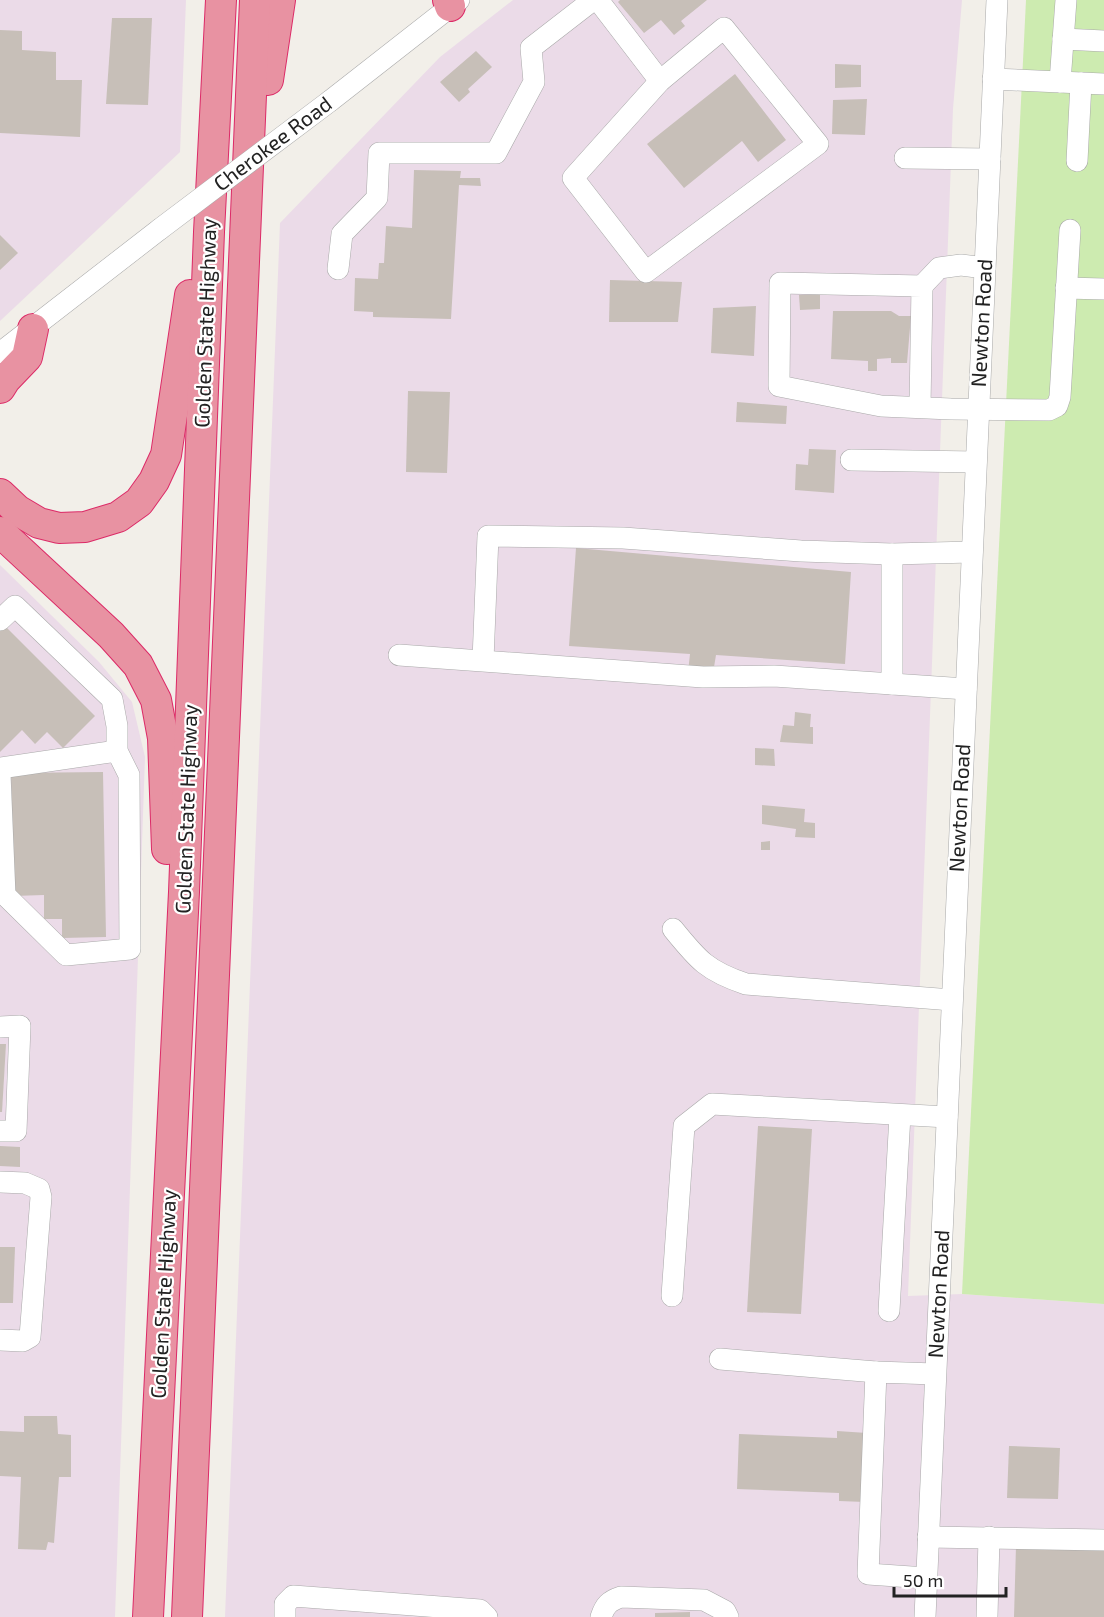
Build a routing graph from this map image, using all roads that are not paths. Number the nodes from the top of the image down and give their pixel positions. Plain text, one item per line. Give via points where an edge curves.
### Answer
1 (221, 0) edge
2 (255, 0) edge
3 (280, 0) edge
4 (593, 0) edge
5 (598, 0) edge
6 (997, 0) edge
7 (1066, 0) edge
8 (453, 2) edge
9 (1063, 39) junction
10 (1104, 41) edge
11 (993, 79) junction
12 (660, 81) junction
13 (1071, 83) junction
14 (1104, 84) edge
15 (904, 158) dead end
16 (990, 159) junction
17 (249, 161) junction
18 (1077, 161) dead end
19 (1070, 230) dead end
20 (210, 232) junction
21 (985, 268) junction
22 (338, 269) dead end
23 (922, 286) junction
24 (1066, 288) junction
25 (1104, 289) edge
26 (33, 329) junction
27 (0, 353) edge
28 (0, 388) edge
29 (920, 407) junction
30 (978, 409) junction
31 (851, 460) dead end
32 (976, 462) junction
33 (2, 493) edge
34 (0, 532) edge
35 (972, 552) junction
36 (892, 554) junction
37 (0, 620) edge
38 (399, 655) dead end
39 (483, 660) junction
40 (892, 684) junction
41 (966, 689) junction
42 (117, 751) junction
43 (0, 768) edge
44 (0, 774) edge
45 (184, 892) junction
46 (674, 928) dead end
47 (952, 1000) junction
48 (0, 1027) edge
49 (900, 1115) junction
50 (947, 1117) junction
51 (0, 1131) edge
52 (0, 1182) edge
53 (672, 1296) dead end
54 (889, 1311) dead end
55 (0, 1341) edge
56 (720, 1359) dead end
57 (876, 1372) junction
58 (935, 1374) junction
59 (928, 1537) junction
60 (989, 1537) junction
61 (1104, 1540) edge
62 (926, 1578) junction
63 (148, 1617) edge
64 (188, 1617) edge
65 (285, 1617) edge
66 (487, 1617) edge
67 (601, 1617) edge
68 (728, 1617) edge
69 (925, 1617) edge
70 (987, 1617) edge

1 - 20 highway, Golden State Highway
2 - 17 highway, Golden State Highway
3 - 17 highway via 264,113
4 - 22 street via 531,48 534,82 496,153 379,153 376,198 342,234
5 - 12 street
6 - 11 street, Newton Road
7 - 9 street
8 - 26 street, Cherokee Road, bridge
9 - 10 street
9 - 13 street
11 - 13 street
11 - 16 street, Newton Road
12 - 12 street via 573,178 646,272 818,144 724,28
13 - 14 street
13 - 18 street
15 - 16 street
16 - 21 street, Newton Road
17 - 64 highway, Golden State Highway
19 - 24 street
20 - 33 highway via 195,265 166,455 139,502 118,516 85,527 59,528 39,523 17,510
20 - 45 highway, Golden State Highway
21 - 23 street via 939,268
21 - 30 street, Newton Road
23 - 29 street
23 - 29 street via 780,283 779,386 881,405
24 - 25 street
24 - 30 street via 1057,405 1049,410
26 - 27 street, Cherokee Road
26 - 28 highway via 27,357
29 - 30 street
30 - 32 street, Newton Road
31 - 32 street
32 - 35 street, Newton Road
34 - 45 highway via 138,664 156,700 163,738 168,875
35 - 36 street
35 - 41 street, Newton Road
36 - 39 street via 623,538 488,536
36 - 40 street
37 - 42 street via 15,606 112,699
38 - 39 street
39 - 40 street via 703,677 774,676
40 - 41 street
41 - 47 street, Newton Road
42 - 43 street
42 - 44 street via 129,775 130,949 66,955 5,895
45 - 63 highway, Golden State Highway
46 - 47 street via 708,968 746,984
47 - 50 street, Newton Road
48 - 51 street via 20,1026 16,1131
49 - 50 street
49 - 53 street via 712,1104 684,1126
49 - 54 street
50 - 58 street, Newton Road
52 - 55 street via 25,1183 39,1189 41,1197 30,1337 23,1341
56 - 57 street
57 - 58 street
57 - 62 street via 868,1574
58 - 59 street, Newton Road
59 - 60 street
59 - 62 street, Newton Road
60 - 61 street
60 - 70 street
62 - 69 street, Newton Road
65 - 66 street via 285,1605 292,1596 480,1610
67 - 68 street via 604,1607 621,1597 704,1600 725,1611

